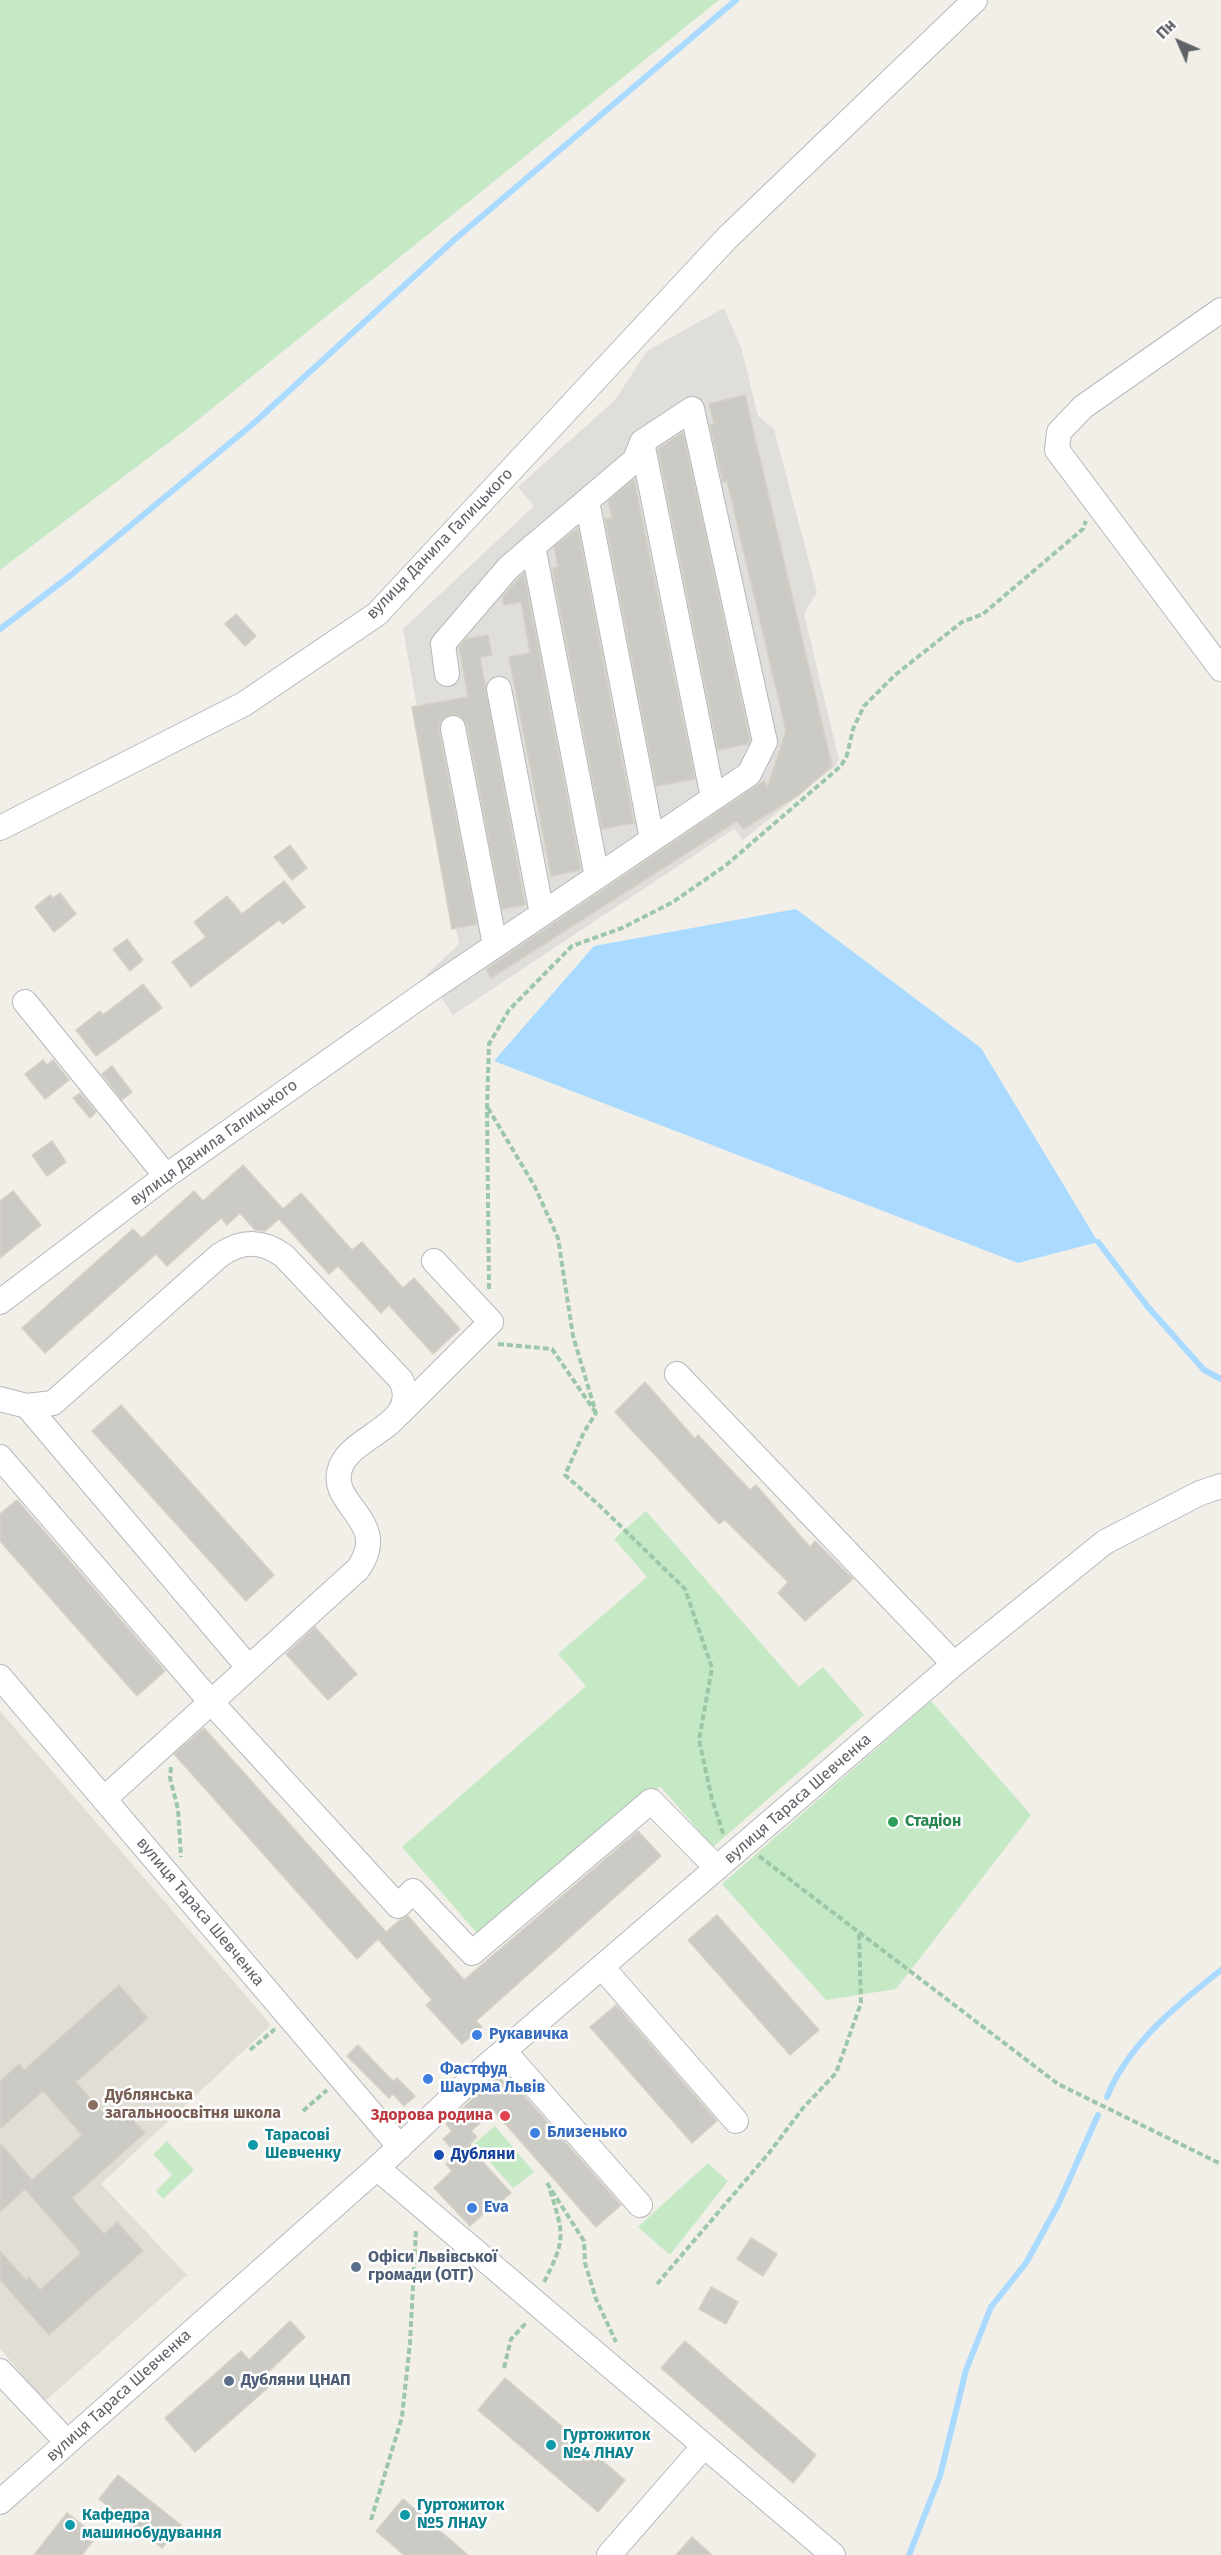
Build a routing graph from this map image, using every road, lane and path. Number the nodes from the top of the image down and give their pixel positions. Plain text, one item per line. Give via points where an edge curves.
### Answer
1 (975, 0) edge
2 (1221, 310) edge
3 (642, 442) junction
4 (587, 501) junction
5 (1095, 502) junction
6 (533, 546) junction
7 (1221, 669) edge
8 (447, 674) dead end
9 (499, 689) dead end
10 (453, 728) dead end
11 (713, 798) junction
12 (0, 828) edge
13 (652, 839) junction
14 (597, 877) junction
15 (542, 914) junction
16 (495, 945) junction
17 (25, 1002) dead end
18 (488, 1108) junction
19 (166, 1176) junction
20 (434, 1261) dead end
21 (0, 1302) edge
22 (491, 1322) junction
23 (677, 1374) dead end
24 (0, 1399) edge
25 (27, 1406) junction
26 (400, 1413) junction
27 (596, 1413) junction
28 (0, 1457) edge
29 (1221, 1486) edge
30 (954, 1664) junction
31 (249, 1668) junction
32 (0, 1677) edge
33 (211, 1702) junction
34 (171, 1763) dead end
35 (104, 1799) junction
36 (731, 1856) junction
37 (181, 1860) dead end
38 (859, 1933) junction
39 (602, 1967) junction
40 (277, 2027) dead end
41 (250, 2050) dead end
42 (504, 2051) junction
43 (341, 2078) junction
44 (303, 2111) dead end
45 (736, 2121) dead end
46 (400, 2147) junction
47 (1221, 2164) edge
48 (377, 2168) junction
49 (547, 2183) dead end
50 (640, 2205) dead end
51 (412, 2219) dead end
52 (657, 2284) dead end
53 (0, 2371) edge
54 (626, 2380) junction
55 (67, 2442) junction
56 (704, 2446) junction
57 (0, 2502) edge
58 (371, 2520) dead end
59 (609, 2555) edge
60 (833, 2555) edge

1 - 12 street, вулиця Данила Галицького via 727,238 377,614 244,704
2 - 5 street via 1083,406 1059,432 1057,450
3 - 4 street via 635,460
3 - 11 street
3 - 11 street, вулиця Данила Галицького via 692,409 765,742 749,774
4 - 6 street
4 - 13 street
5 - 7 street
5 - 18 path via 1083,529 983,614 962,622 895,675 864,706 841,766 770,829 674,902 622,928 572,946 509,1010 489,1044
6 - 8 street via 508,568 443,644
6 - 14 street
9 - 15 street
10 - 16 street
11 - 13 street, вулиця Данила Галицького
13 - 14 street, вулиця Данила Галицького
14 - 15 street, вулиця Данила Галицького
15 - 16 street, вулиця Данила Галицького
16 - 19 street, вулиця Данила Галицького
17 - 19 street
18 - 22 path
18 - 27 path via 535,1187 558,1238 573,1336
19 - 21 street, вулиця Данила Галицького
20 - 22 street
22 - 26 street
22 - 27 path via 498,1345 552,1348
23 - 30 street
24 - 25 street
25 - 26 street via 53,1403 220,1255 232,1247 259,1244 284,1256 401,1380 406,1397
25 - 31 street
26 - 31 street via 347,1456 339,1473 342,1491 365,1524 369,1548 365,1559
27 - 36 path via 566,1475 685,1589 712,1668 699,1740 712,1799
28 - 33 street
29 - 30 street, вулиця Тараса Шевченка via 1200,1492 1105,1542
30 - 36 street, вулиця Тараса Шевченка
31 - 33 street
32 - 35 street, вулиця Тараса Шевченка
33 - 35 street
33 - 36 street via 398,1906 413,1891 472,1953 651,1801
34 - 37 path
35 - 43 street, вулиця Тараса Шевченка
36 - 38 path
36 - 39 street, вулиця Тараса Шевченка
38 - 47 path via 1058,2084
38 - 52 path via 861,2003 836,2073
39 - 42 street, вулиця Тараса Шевченка
39 - 45 street
40 - 41 path
42 - 46 street, вулиця Тараса Шевченка
42 - 50 street
43 - 44 path
43 - 46 street, вулиця Тараса Шевченка
46 - 48 street, вулиця Тараса Шевченка
48 - 54 street
48 - 55 street, вулиця Тараса Шевченка
49 - 54 path via 584,2241 585,2263 596,2299 615,2338
51 - 58 path via 417,2230 402,2417
53 - 55 street
54 - 56 street
55 - 57 street, вулиця Тараса Шевченка
56 - 59 street
56 - 60 street

